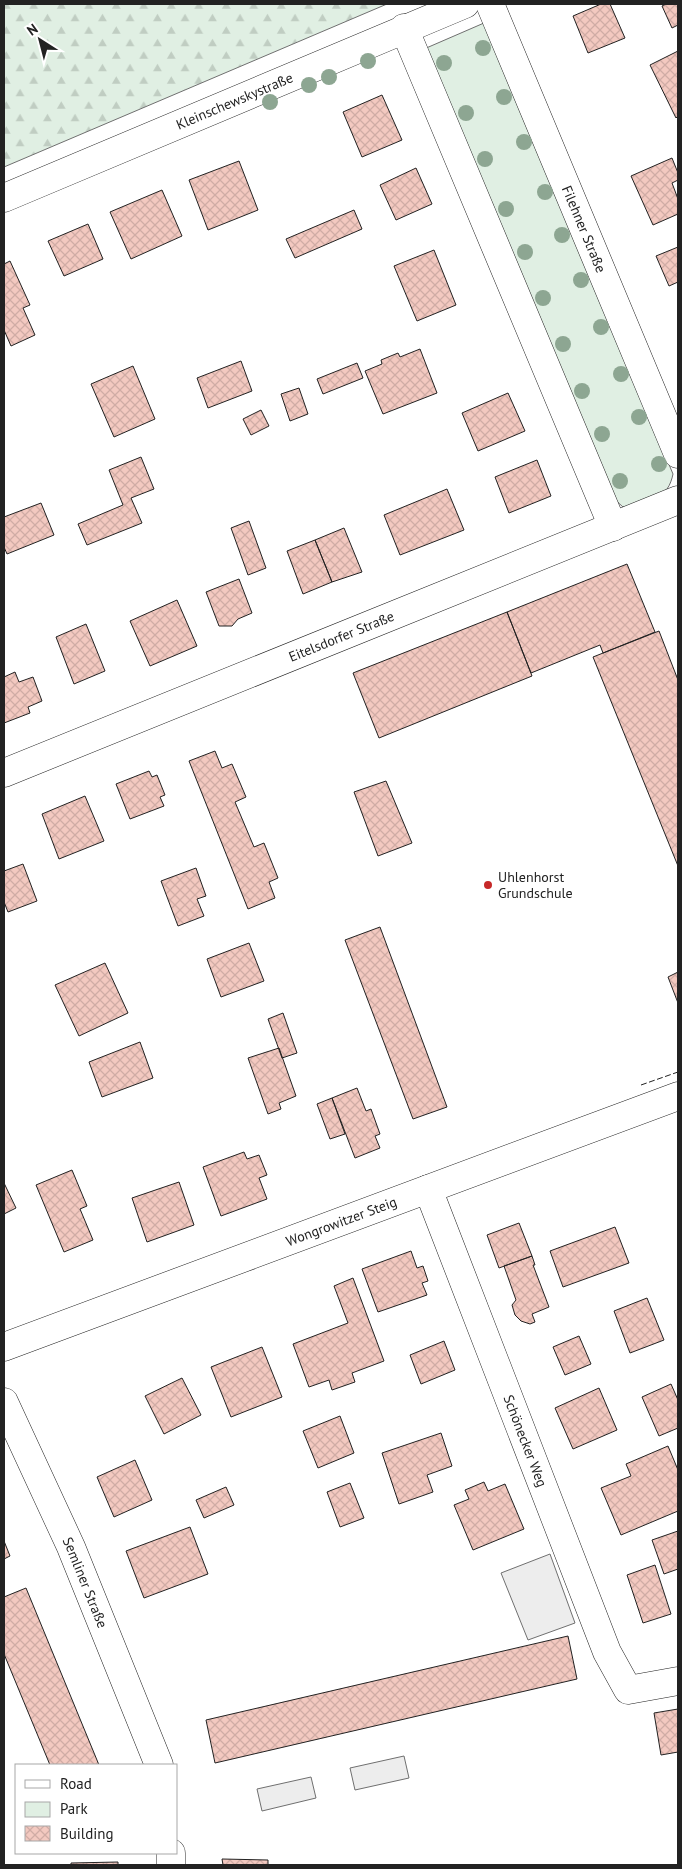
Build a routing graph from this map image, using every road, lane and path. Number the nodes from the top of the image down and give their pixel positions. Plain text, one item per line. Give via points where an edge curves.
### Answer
1 (465, 4) edge
2 (490, 4) edge
3 (404, 28) junction
4 (4, 198) edge
5 (678, 454) edge
6 (678, 500) edge
7 (613, 527) junction
8 (4, 773) edge
9 (678, 1096) edge
10 (428, 1189) junction
11 (4, 1347) edge
12 (4, 1402) edge
13 (678, 1681) edge
14 (159, 1764) edge

1 - 3 street, Kleinschewskystraße
2 - 5 street, Filehner Straße
3 - 4 street, Kleinschewskystraße
3 - 7 street
6 - 7 street, Eitelsdorfer Straße
7 - 8 street, Eitelsdorfer Straße
9 - 10 street, Wongrowitzer Steig
10 - 11 street, Wongrowitzer Steig
10 - 13 street, Schönecker Weg via 607,1652 628,1690
12 - 14 street, Semliner Straße via 71,1547

